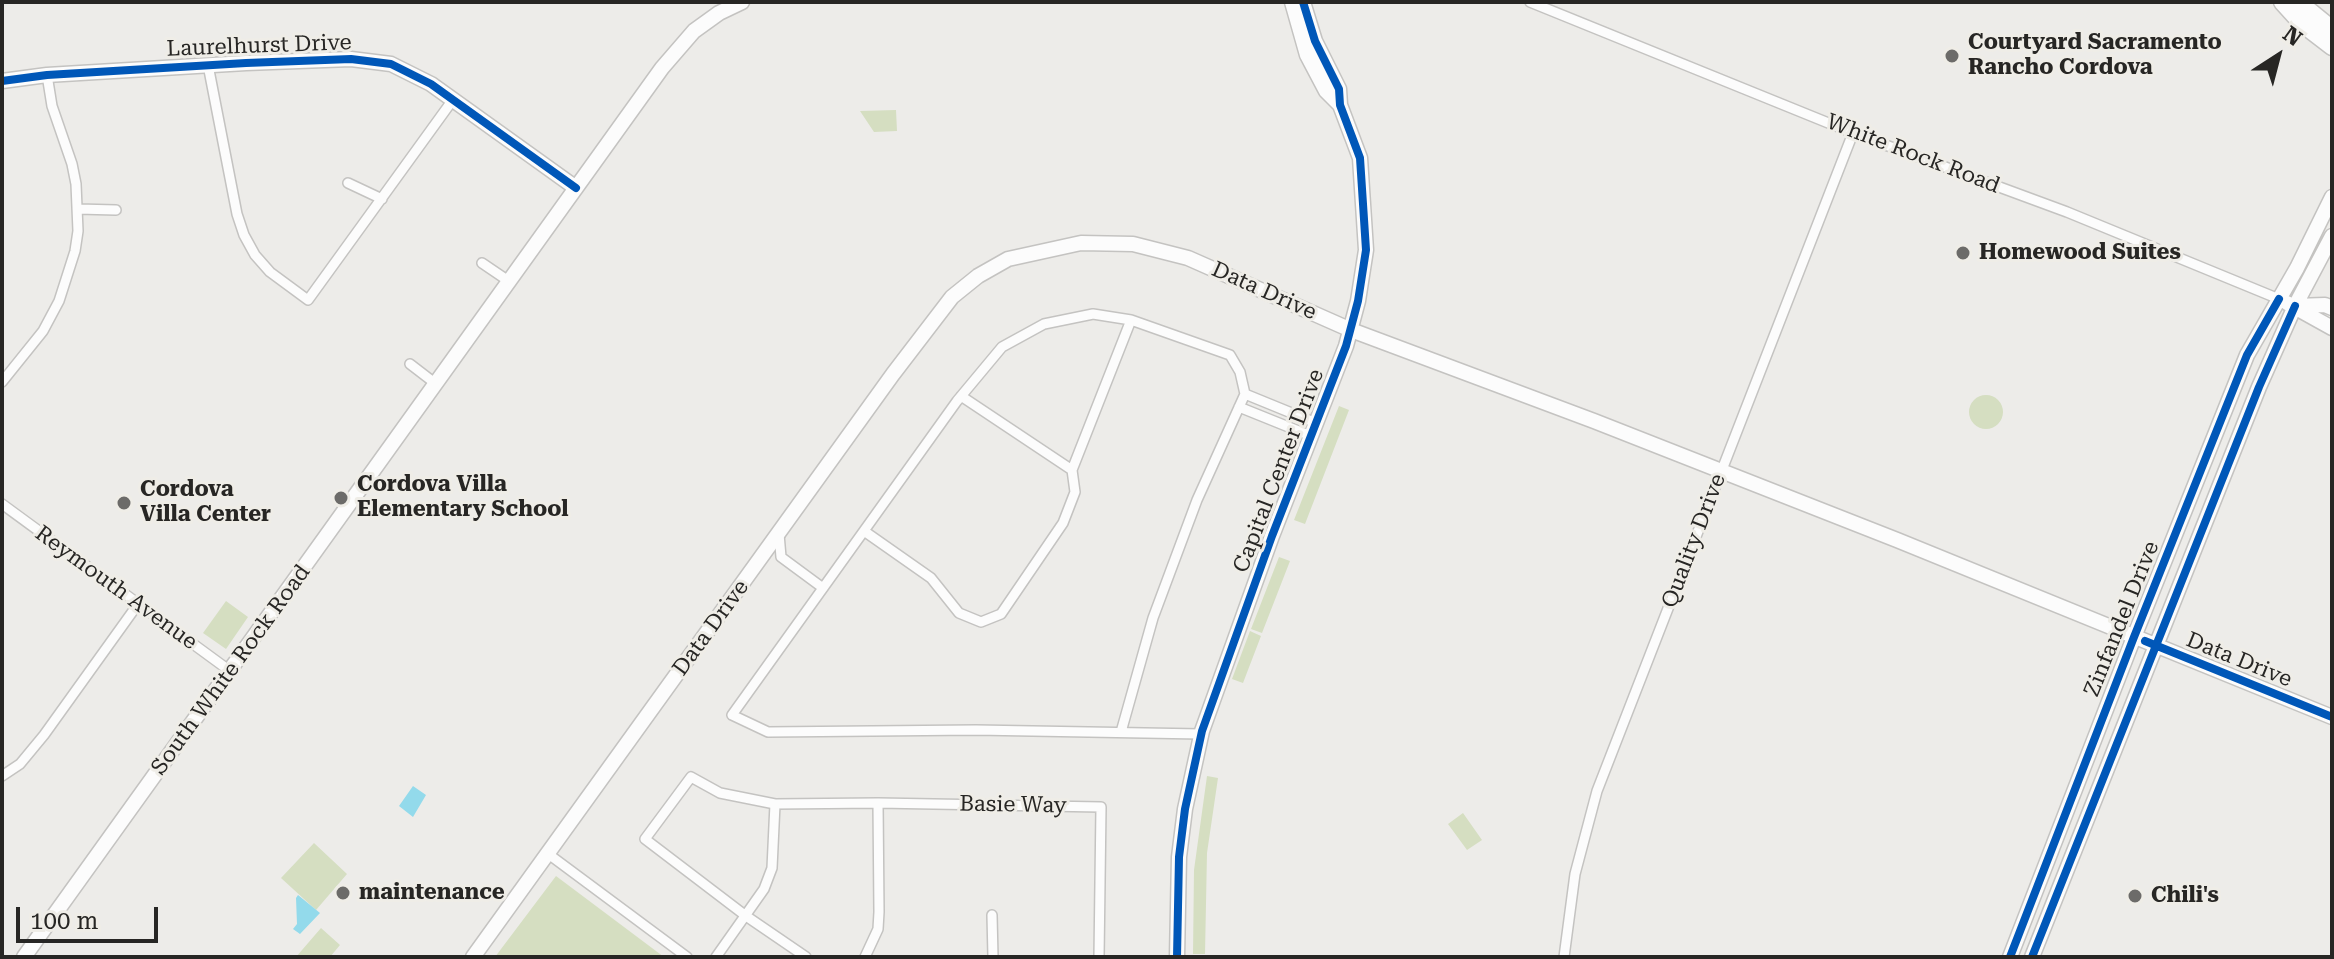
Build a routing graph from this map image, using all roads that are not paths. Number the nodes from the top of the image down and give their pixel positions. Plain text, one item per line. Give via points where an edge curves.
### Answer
1 (742, 2) edge
2 (1292, 2) edge
3 (1303, 2) edge
4 (1530, 2) edge
5 (2282, 2) edge
6 (2299, 2) edge
7 (2332, 29) edge
8 (2332, 47) edge
9 (208, 65) junction
10 (47, 75) junction
11 (2, 81) edge
12 (452, 101) junction
13 (1340, 105) junction
14 (1853, 133) junction
15 (348, 183) dead end
16 (576, 188) junction
17 (2332, 197) edge
18 (382, 199) junction
19 (78, 209) junction
20 (116, 210) dead end
21 (2332, 236) edge
22 (482, 263) dead end
23 (510, 282) junction
24 (2279, 299) junction
25 (2295, 306) junction
26 (2332, 308) edge
27 (1131, 320) junction
28 (2332, 328) edge
29 (1351, 330) junction
30 (410, 364) dead end
31 (6, 366) edge
32 (2, 382) edge
33 (436, 384) junction
34 (2235, 387) junction
35 (1245, 394) junction
36 (961, 396) junction
37 (1239, 407) junction
38 (1314, 430) junction
39 (1072, 470) junction
40 (1720, 472) junction
41 (2192, 493) junction
42 (2213, 501) junction
43 (2, 504) edge
44 (864, 531) junction
45 (779, 534) junction
46 (2196, 546) junction
47 (823, 588) junction
48 (138, 604) junction
49 (2134, 637) junction
50 (2157, 646) junction
51 (230, 671) junction
52 (2332, 717) edge
53 (1121, 732) junction
54 (1201, 734) junction
55 (2, 776) edge
56 (878, 803) junction
57 (775, 804) junction
58 (547, 853) junction
59 (992, 915) dead end
60 (746, 916) junction
61 (24, 957) edge
62 (473, 957) edge
63 (687, 957) edge
64 (716, 957) edge
65 (806, 957) edge
66 (865, 957) edge
67 (993, 957) edge
68 (1099, 957) edge
69 (1177, 957) edge
70 (1564, 957) edge
71 (2010, 957) edge
72 (2032, 957) edge

1 - 16 street, South White Rock Road via 709,20 676,50
2 - 13 street, Capital Center Drive via 1307,55
3 - 13 street, Capital Center Drive via 1339,89
4 - 14 street, White Rock Road
5 - 8 highway
6 - 7 highway
9 - 10 street, Laurelhurst Drive
9 - 12 street, Laurelhurst Drive via 377,61 420,78
9 - 18 street via 240,225 255,255 278,280 308,300
10 - 11 street, Laurelhurst Drive
10 - 19 street via 72,164
12 - 16 street, Laurelhurst Drive
12 - 18 street
13 - 29 street, Capital Center Drive via 1360,158 1366,226 1363,275
14 - 24 street, White Rock Road via 2067,212
14 - 40 street, Quality Drive
15 - 18 street
16 - 23 street, South White Rock Road
17 - 24 street, Zinfandel Drive
19 - 20 street
19 - 31 street via 75,251 59,301 43,331
21 - 25 street, Zinfandel Drive
22 - 23 street
23 - 33 street, South White Rock Road
24 - 25 street, White Rock Road
24 - 34 street, Zinfandel Drive
25 - 26 street, White Rock Road
25 - 28 street, White Rock Road
25 - 42 street, Zinfandel Drive
27 - 35 street via 1230,355
27 - 36 street via 1093,314 1044,324 1002,347
27 - 39 street
29 - 38 street, Capital Center Drive
29 - 40 street, Data Drive
29 - 45 street, Data Drive via 1188,258 1133,244 1081,243 1008,259 960,289 943,307
30 - 33 street
31 - 32 street
33 - 51 street, South White Rock Road
34 - 41 street, Zinfandel Drive
34 - 42 street via 2237,400 2205,485
35 - 37 street
35 - 38 street
36 - 39 street
36 - 44 street
37 - 38 street
37 - 53 street via 1153,618
38 - 54 street, Capital Center Drive
39 - 44 street via 1075,492 1063,523 1001,614 981,622 959,613 931,578
40 - 49 street, Data Drive
40 - 70 street, Quality Drive via 1595,797 1575,874
41 - 46 street via 2199,504 2191,536
41 - 49 street, Zinfandel Drive
42 - 46 street, Zinfandel Drive
43 - 48 street, Reymouth Avenue
44 - 47 street
45 - 47 street via 781,557
45 - 58 street, Data Drive
46 - 50 street, Zinfandel Drive
47 - 53 street via 732,715 768,732
48 - 51 street, Reymouth Avenue
48 - 55 street via 44,735
49 - 50 street, Data Drive
49 - 71 street, Zinfandel Drive
50 - 52 street, Data Drive
50 - 72 street, Zinfandel Drive
51 - 61 street, South White Rock Road
53 - 54 street
54 - 69 street, Capital Center Drive via 1179,857
56 - 57 street, Basie Way
56 - 66 street via 879,921
56 - 68 street, Basie Way via 1101,807
57 - 60 street via 772,868
57 - 60 street, Basie Way via 720,793 691,777 645,839
58 - 62 street, Data Drive
58 - 63 street
59 - 67 street
60 - 64 street
60 - 65 street

